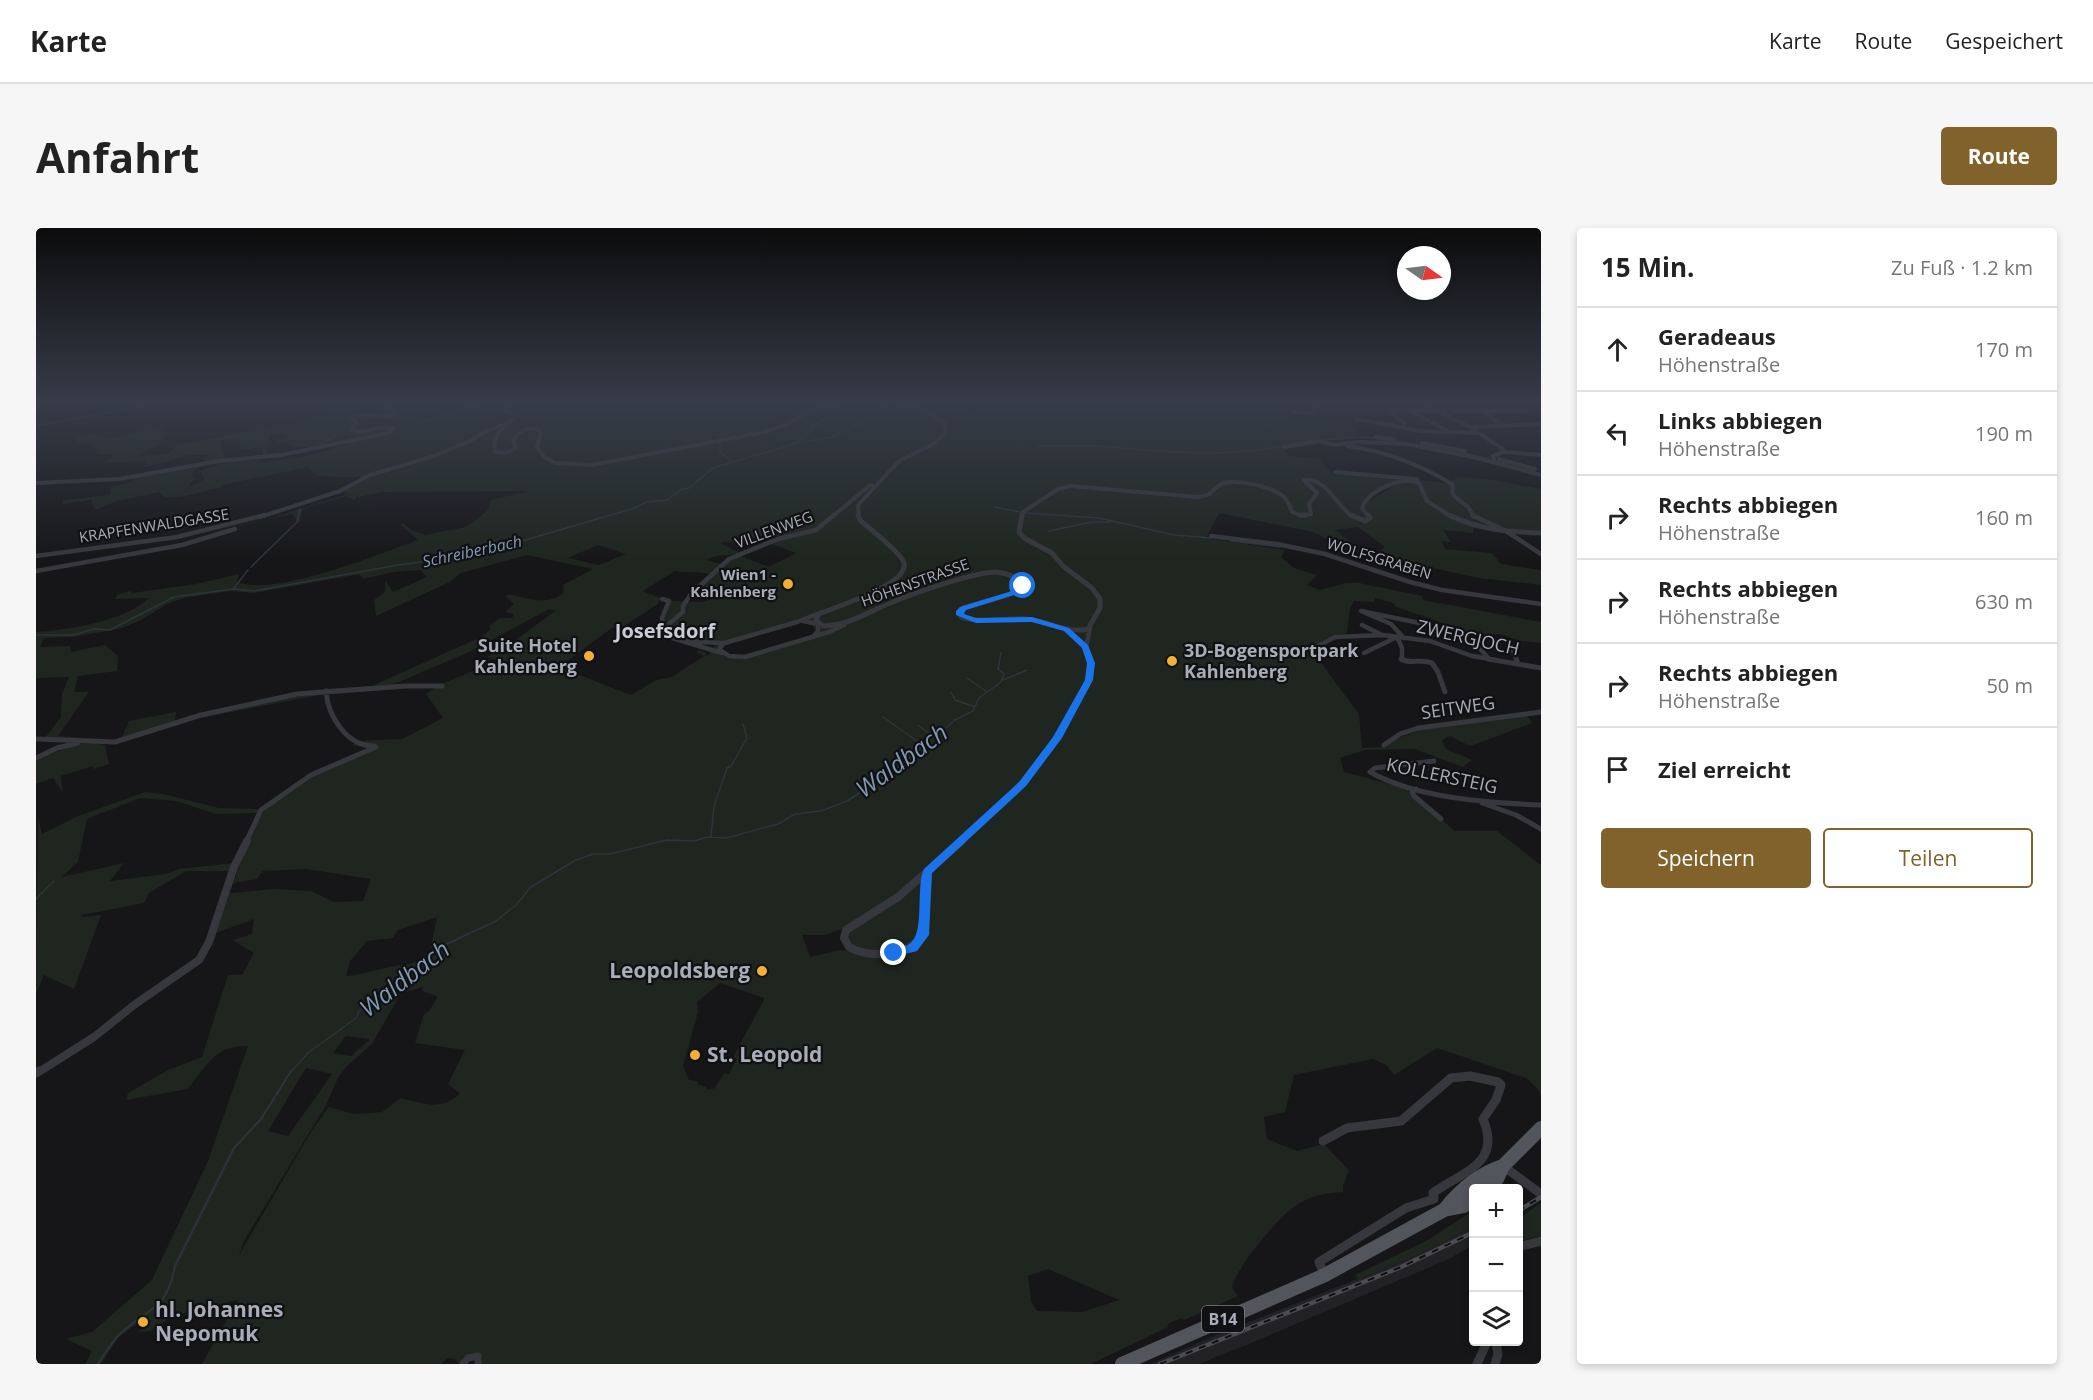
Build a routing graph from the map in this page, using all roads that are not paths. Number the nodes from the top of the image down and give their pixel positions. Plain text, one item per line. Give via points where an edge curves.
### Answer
1 (271, 456) edge
2 (433, 456) edge
3 (543, 456) edge
4 (646, 456) edge
5 (906, 456) edge
6 (1391, 456) edge
7 (1467, 456) edge
8 (1485, 456) edge
9 (1494, 458) joint
10 (1335, 472) dead end
11 (1541, 473) edge
12 (1418, 482) junction
13 (36, 483) edge
14 (877, 484) junction
15 (300, 506) junction
16 (1506, 531) junction
17 (1541, 533) edge
18 (1211, 536) dead end
19 (1541, 554) edge
20 (36, 556) edge
21 (36, 571) edge
22 (662, 599) dead end
23 (1541, 604) edge
24 (826, 610) junction
25 (797, 622) junction
26 (818, 624) junction
27 (844, 625) junction
28 (1362, 625) dead end
29 (1088, 629) junction
30 (1066, 630) junction
31 (664, 631) junction
32 (1383, 635) junction
33 (814, 636) junction
34 (1397, 637) junction
35 (1404, 638) junction
36 (724, 643) junction
37 (1318, 646) dead end
38 (1511, 646) dead end
39 (1086, 647) junction
40 (1364, 653) dead end
41 (727, 655) junction
42 (1489, 659) junction
43 (1518, 664) junction
44 (1541, 668) edge
45 (442, 686) dead end
46 (326, 691) junction
47 (1445, 692) dead end
48 (1541, 712) edge
49 (36, 739) edge
50 (60, 740) junction
51 (90, 741) junction
52 (1384, 745) dead end
53 (57, 748) junction
54 (36, 758) edge
55 (1434, 761) dead end
56 (1416, 789) junction
57 (1473, 799) junction
58 (1541, 805) edge
59 (1441, 819) dead end
60 (1541, 829) edge
61 (927, 872) junction
62 (36, 1074) edge
63 (1541, 1128) edge
64 (1323, 1142) dead end
65 (1503, 1166) junction
66 (1490, 1184) edge
67 (1541, 1194) edge
68 (1434, 1199) junction
69 (1469, 1202) edge
70 (1444, 1210) junction
71 (1541, 1241) edge
72 (1523, 1246) edge
73 (1325, 1275) junction
74 (1485, 1346) edge
75 (1497, 1346) edge
76 (463, 1364) edge
77 (478, 1364) edge
78 (1122, 1364) edge
79 (1477, 1364) edge
80 (1495, 1364) edge

1 - 13 street via 119,479
2 - 15 street, KRAPFENWALDGASSE via 375,473
3 - 4 street via 555,463 582,466
5 - 14 street
6 - 16 street via 1433,472 1452,484 1453,495 1468,507 1472,516
7 - 11 street
8 - 9 street
9 - 11 street
10 - 12 street via 1406,477
12 - 16 street via 1421,495 1437,509 1471,526
12 - 29 street via 1400,479 1365,502 1362,508 1370,519 1365,521 1349,516 1323,482 1311,478 1304,480 1317,493 1309,504 1308,516 1292,513 1286,497 1276,491 1237,482 1222,484 1210,495 1197,497 1088,486 1058,489 1023,512 1021,536 1053,553 1099,597 1101,608
14 - 24 street, HÖHENSTRASSE via 860,501 858,514 900,556 904,569 891,581
14 - 31 street, VILLENWEG via 858,494 816,530 777,539 729,559 691,594 683,612
15 - 20 street, KRAPFENWALDGASSE via 203,532
15 - 21 street via 191,543
16 - 17 street
16 - 19 street
18 - 23 street, WOLFSGRABEN via 1343,558 1418,584 1479,597
22 - 31 street via 669,601 662,618
24 - 25 street, HÖHENSTRASSE
24 - 26 street via 816,617
25 - 26 street, HÖHENSTRASSE
25 - 36 street, HÖHENSTRASSE
26 - 27 street, HÖHENSTRASSE
26 - 33 street
27 - 30 street, HÖHENSTRASSE via 894,601 994,572 1015,576 1022,582 1022,588 963,608 959,612 961,617 976,621 1028,619
27 - 33 street, HÖHENSTRASSE
28 - 32 street
29 - 30 street, HÖHENSTRASSE
29 - 39 street
30 - 39 street, HÖHENSTRASSE
31 - 36 street via 700,642
31 - 41 street, HÖHENSTRASSE via 662,635 666,638
32 - 34 street, ZWERGJOCH
32 - 37 street, ZWERGJOCH via 1335,637
33 - 41 street, HÖHENSTRASSE via 745,657
34 - 35 street, ZWERGJOCH
34 - 40 street
34 - 47 street via 1402,648 1401,660 1429,660 1435,664
35 - 42 street, ZWERGJOCH via 1430,641
35 - 42 street via 1401,630 1388,621 1361,611 1429,625 1476,645
36 - 41 street via 719,649
38 - 43 street
39 - 61 street via 1091,663 1089,680 1058,738 1011,796
42 - 43 street, ZWERGJOCH
43 - 44 street, ZWERGJOCH
45 - 46 street
46 - 51 street via 225,709 126,740
46 - 62 street via 328,708 351,739 376,747 311,775 261,810 234,867 209,942 199,960
48 - 52 street, SEITWEG via 1418,728
49 - 50 street
50 - 51 street
50 - 53 street
51 - 53 street
53 - 54 street
55 - 56 street, KOLLERSTEIG via 1375,768 1370,772 1378,779
56 - 57 street, KOLLERSTEIG
56 - 59 street via 1412,792 1414,796
57 - 58 street, KOLLERSTEIG
57 - 60 street
61 - 61 street via 882,909 846,930 844,938 849,947 861,952 894,953 920,942 925,927
63 - 65 main road, B14
64 - 68 street via 1347,1128 1401,1121 1450,1078 1498,1082 1501,1085 1496,1100 1483,1119 1490,1144 1486,1153 1465,1173 1433,1193
65 - 66 main road, B14
65 - 67 street
65 - 70 main road, B14 via 1486,1170
68 - 70 street
68 - 73 street via 1406,1208 1319,1262
69 - 70 main road, B14
70 - 73 main road, B14
71 - 72 street
73 - 78 main road, B14
74 - 79 street
75 - 80 street
76 - 77 street via 478,1356

